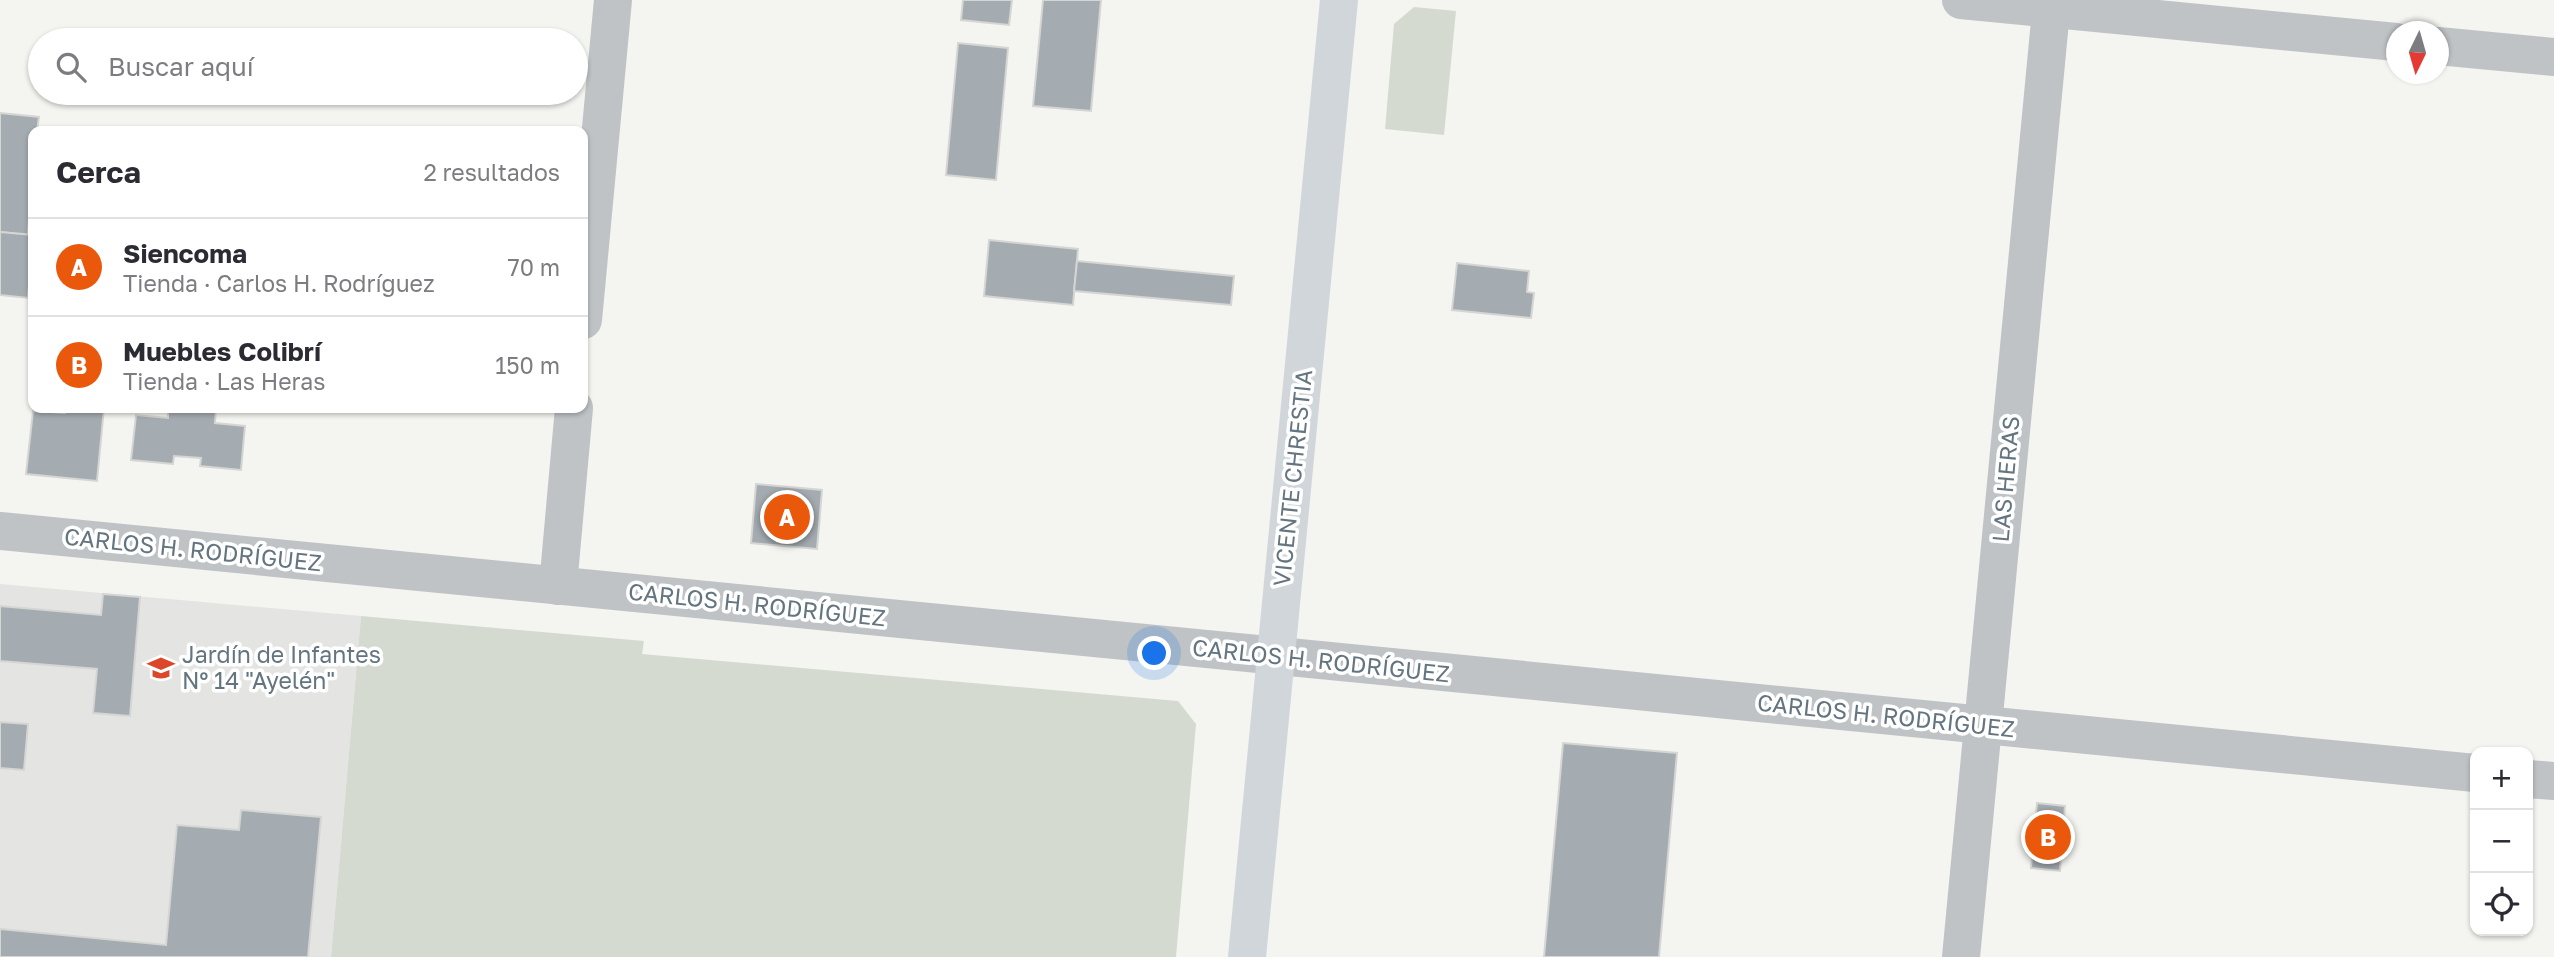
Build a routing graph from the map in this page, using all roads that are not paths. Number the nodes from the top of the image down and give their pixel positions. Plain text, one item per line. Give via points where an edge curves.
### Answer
1 (613, 0) edge
2 (1339, 0) edge
3 (1961, 0) edge
4 (2052, 4) edge
5 (2386, 41) edge
6 (2449, 47) edge
7 (2554, 57) edge
8 (588, 267) edge
9 (574, 413) edge
10 (0, 531) edge
11 (558, 586) junction
12 (1276, 656) junction
13 (1983, 725) junction
14 (2470, 773) edge
15 (2533, 779) edge
16 (2554, 781) edge
17 (1247, 957) edge
18 (1961, 957) edge

1 - 8 street
2 - 12 main road, VICENTE CHRESTIA
3 - 4 street
4 - 5 street
4 - 13 street, LAS HERAS
6 - 7 street
9 - 11 street
10 - 11 street, CARLOS H. RODRÍGUEZ
11 - 12 street, CARLOS H. RODRÍGUEZ
12 - 13 street, CARLOS H. RODRÍGUEZ
12 - 17 main road, VICENTE CHRESTIA
13 - 14 street, CARLOS H. RODRÍGUEZ
13 - 18 street, LAS HERAS
15 - 16 street

